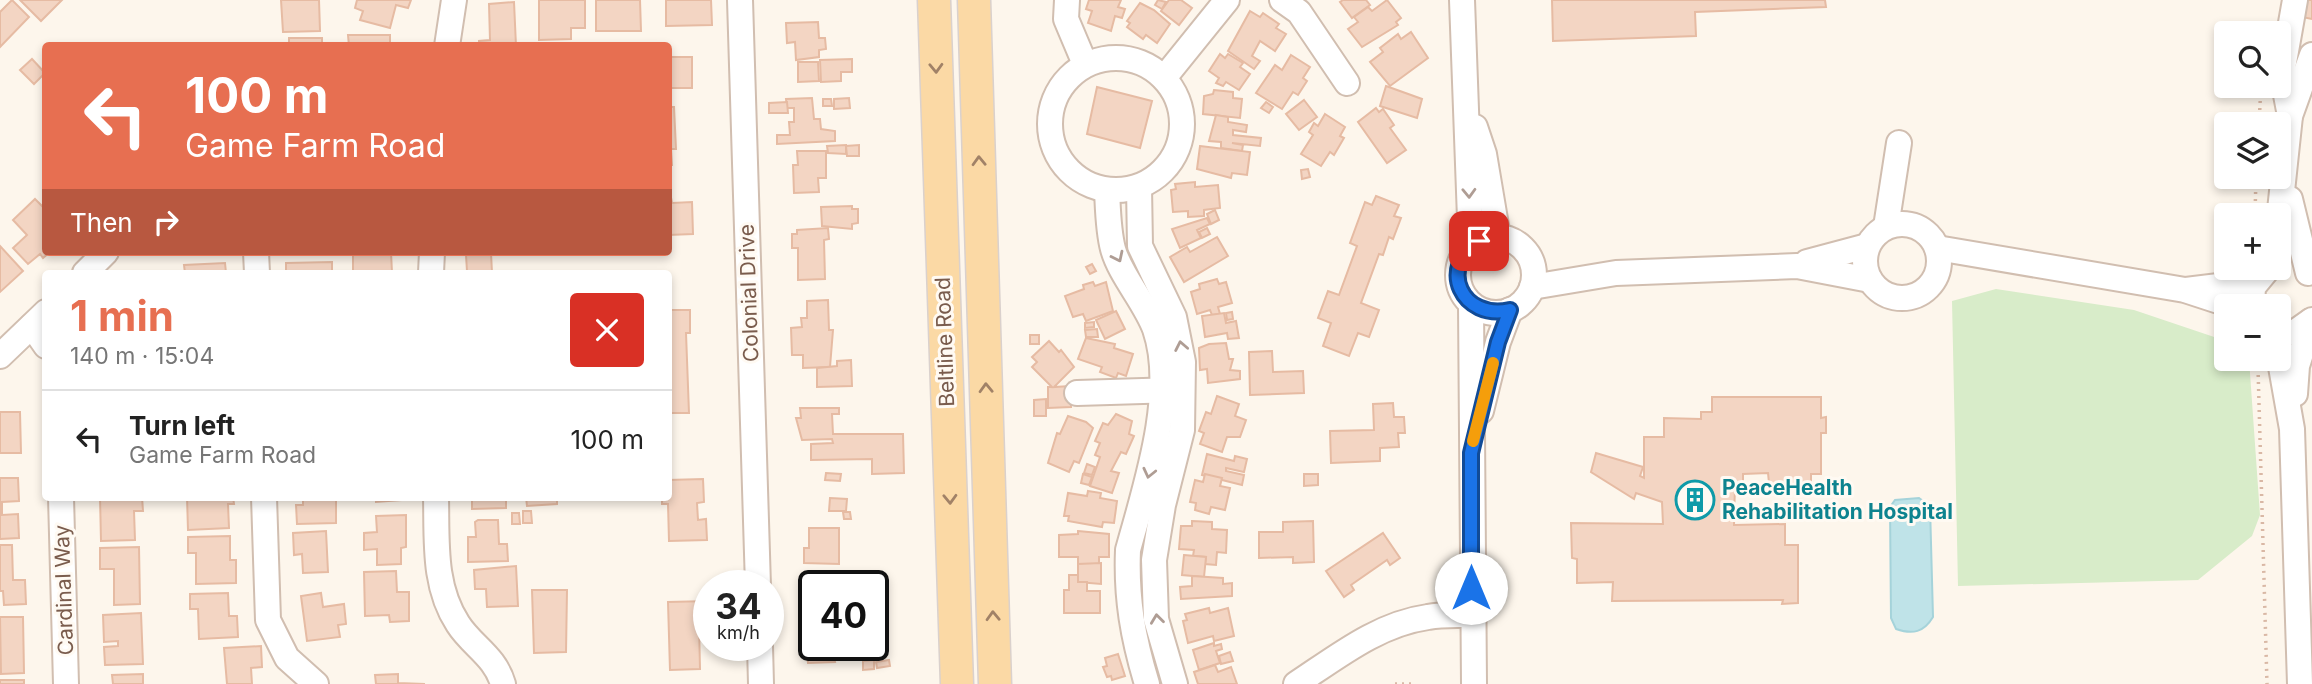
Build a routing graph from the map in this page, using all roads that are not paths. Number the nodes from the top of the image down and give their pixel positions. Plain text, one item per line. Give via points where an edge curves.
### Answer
1 (454, 0) edge
2 (740, 0) edge
3 (934, 0) edge
4 (974, 0) edge
5 (1067, 0) edge
6 (1227, 0) edge
7 (1282, 0) edge
8 (1462, 0) edge
9 (2295, 0) edge
10 (448, 42) edge
11 (2312, 55) edge
12 (1085, 64) junction
13 (1164, 78) junction
14 (1347, 83) dead end
15 (1466, 100) junction
16 (2289, 112) edge
17 (2291, 113) edge
18 (1139, 187) junction
19 (2289, 189) edge
20 (1107, 190) junction
21 (1912, 225) junction
22 (1886, 227) junction
23 (1499, 237) junction
24 (1471, 246) junction
25 (1867, 246) junction
26 (102, 256) edge
27 (1937, 260) junction
28 (1797, 266) junction
29 (2291, 268) edge
30 (88, 270) edge
31 (1532, 276) junction
32 (2310, 276) edge
33 (1870, 280) junction
34 (2245, 280) edge
35 (2185, 290) junction
36 (2214, 299) edge
37 (1471, 305) junction
38 (1510, 310) junction
39 (2312, 321) edge
40 (41, 328) edge
41 (2291, 332) edge
42 (0, 356) edge
43 (2282, 371) edge
44 (1172, 390) junction
45 (1077, 393) dead end
46 (2292, 429) junction
47 (1471, 453) junction
48 (61, 501) edge
49 (264, 501) edge
50 (436, 501) edge
51 (758, 570) edge
52 (2305, 604) edge
53 (1472, 615) junction
54 (760, 661) edge
55 (66, 684) edge
56 (316, 684) edge
57 (503, 684) edge
58 (761, 684) edge
59 (957, 684) edge
60 (995, 684) edge
61 (1147, 684) edge
62 (1175, 684) edge
63 (1296, 684) edge
64 (1474, 684) edge
65 (2301, 684) edge

1 - 10 street
2 - 51 street, Colonial Drive
3 -> 59 main road, Beltline Road
60 -> 4 main road, Beltline Road
5 - 12 street via 1066,19
6 - 13 street
7 - 14 street via 1299,12
8 - 15 street
9 - 16 street via 2282,74
11 - 17 street
12 - 13 street via 1127,58
12 - 20 street via 1056,94 1050,135 1069,172
13 - 18 street via 1179,107 1181,139 1158,176
15 - 23 street via 1484,154
15 -> 24 street
18 - 20 street
44 -> 18 street via 1182,348 1174,317 1140,246
19 - 32 street
20 -> 44 street via 1113,250 1155,331
21 - 22 street
21 - 22 street via 1899,143
21 - 27 street via 1927,233
22 - 25 street
23 - 24 street
23 - 31 street via 1520,245
24 - 37 street via 1457,275
25 - 28 street
25 - 33 street via 1865,270
26 - 30 street
27 - 33 street via 1926,290 1906,299 1885,295
27 - 35 street via 2009,263
28 - 31 street
28 - 33 street
29 - 32 street
31 - 38 street via 1520,305
34 - 35 street
35 - 36 street
37 - 38 street via 1483,311
37 - 47 street
38 - 47 street
39 - 41 street
39 - 46 street via 2297,366
40 - 42 street
43 - 46 street
44 - 45 street
44 -> 61 street via 1128,550 1127,599
62 -> 44 street via 1156,619 1154,560 1182,430
46 - 52 street
47 - 53 street
48 - 55 street, Cardinal Way
49 - 56 street via 268,620 287,658
50 - 57 street via 439,576 445,600 459,626 487,653
52 - 65 street
53 - 63 street via 1430,616 1392,626
53 - 64 street
54 - 58 street

